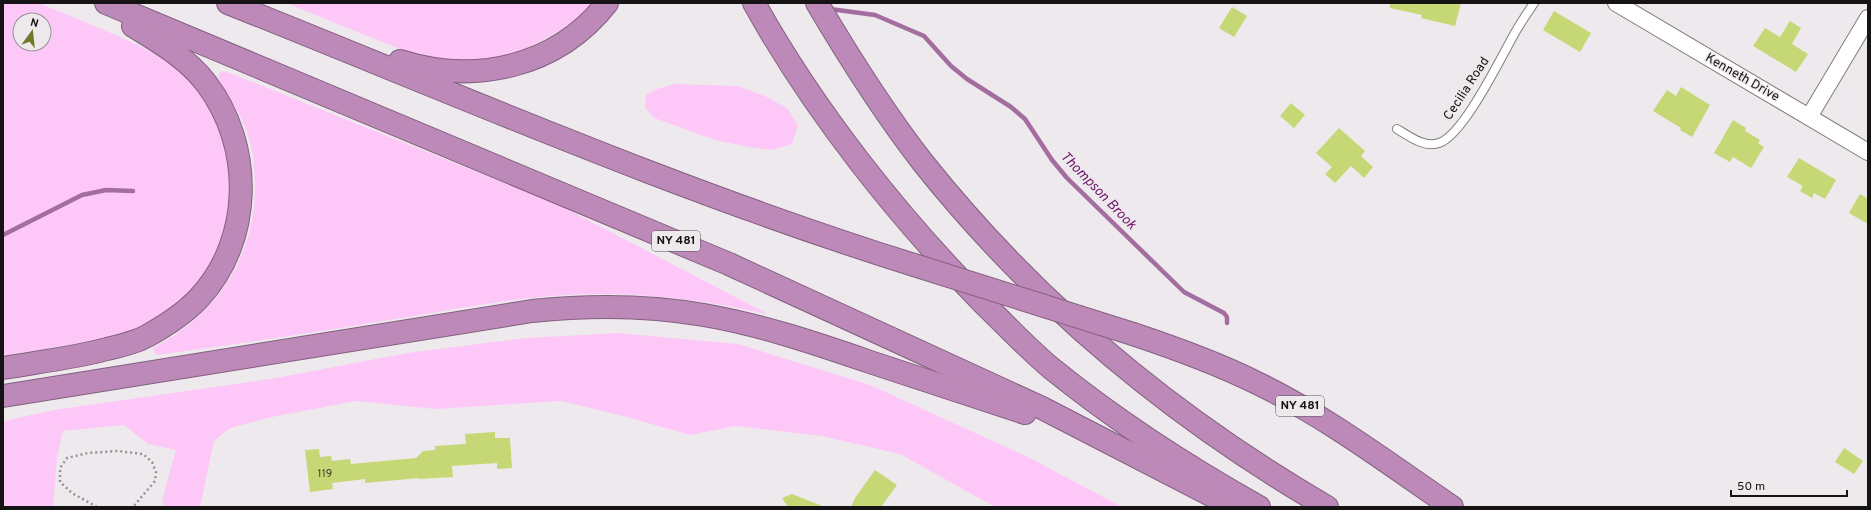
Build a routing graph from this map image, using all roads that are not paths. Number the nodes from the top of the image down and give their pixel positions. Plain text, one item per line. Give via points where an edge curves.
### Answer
1 (94, 3) edge
2 (106, 3) edge
3 (228, 3) edge
4 (607, 3) edge
5 (817, 3) edge
6 (1534, 3) edge
7 (1616, 3) edge
8 (759, 12) edge
9 (1868, 18) edge
10 (279, 23) junction
11 (1809, 117) junction
12 (1397, 129) dead end
13 (1868, 152) edge
14 (3, 368) edge
15 (3, 396) edge
16 (1106, 440) junction
17 (1234, 507) edge
18 (1258, 507) edge
19 (1327, 507) edge
20 (1452, 507) edge

1 - 14 highway via 162,44 186,62 206,83 224,111 241,162 240,209 235,231 227,254 215,276 198,298 176,318 146,337 85,355
2 - 16 highway, NY 481 via 729,264
3 - 10 highway, NY 481
4 - 10 highway via 586,24 554,47 529,60 482,71 427,68
5 - 19 highway via 872,93 923,162 956,202 1055,306 1204,429
6 - 12 lane, Cecilia Road via 1515,32 1489,82 1455,131 1440,143 1427,145
7 - 11 street, Kenneth Drive
8 - 18 highway via 820,108 900,212 946,264 1023,342 1111,414
9 - 11 street
10 - 20 highway, NY 481, bridge via 625,164 806,230 1133,334 1227,369 1288,399 1348,436
11 - 13 street, Kenneth Drive
15 - 16 highway via 532,311 632,307 703,315 783,334
16 - 17 highway, NY 481

